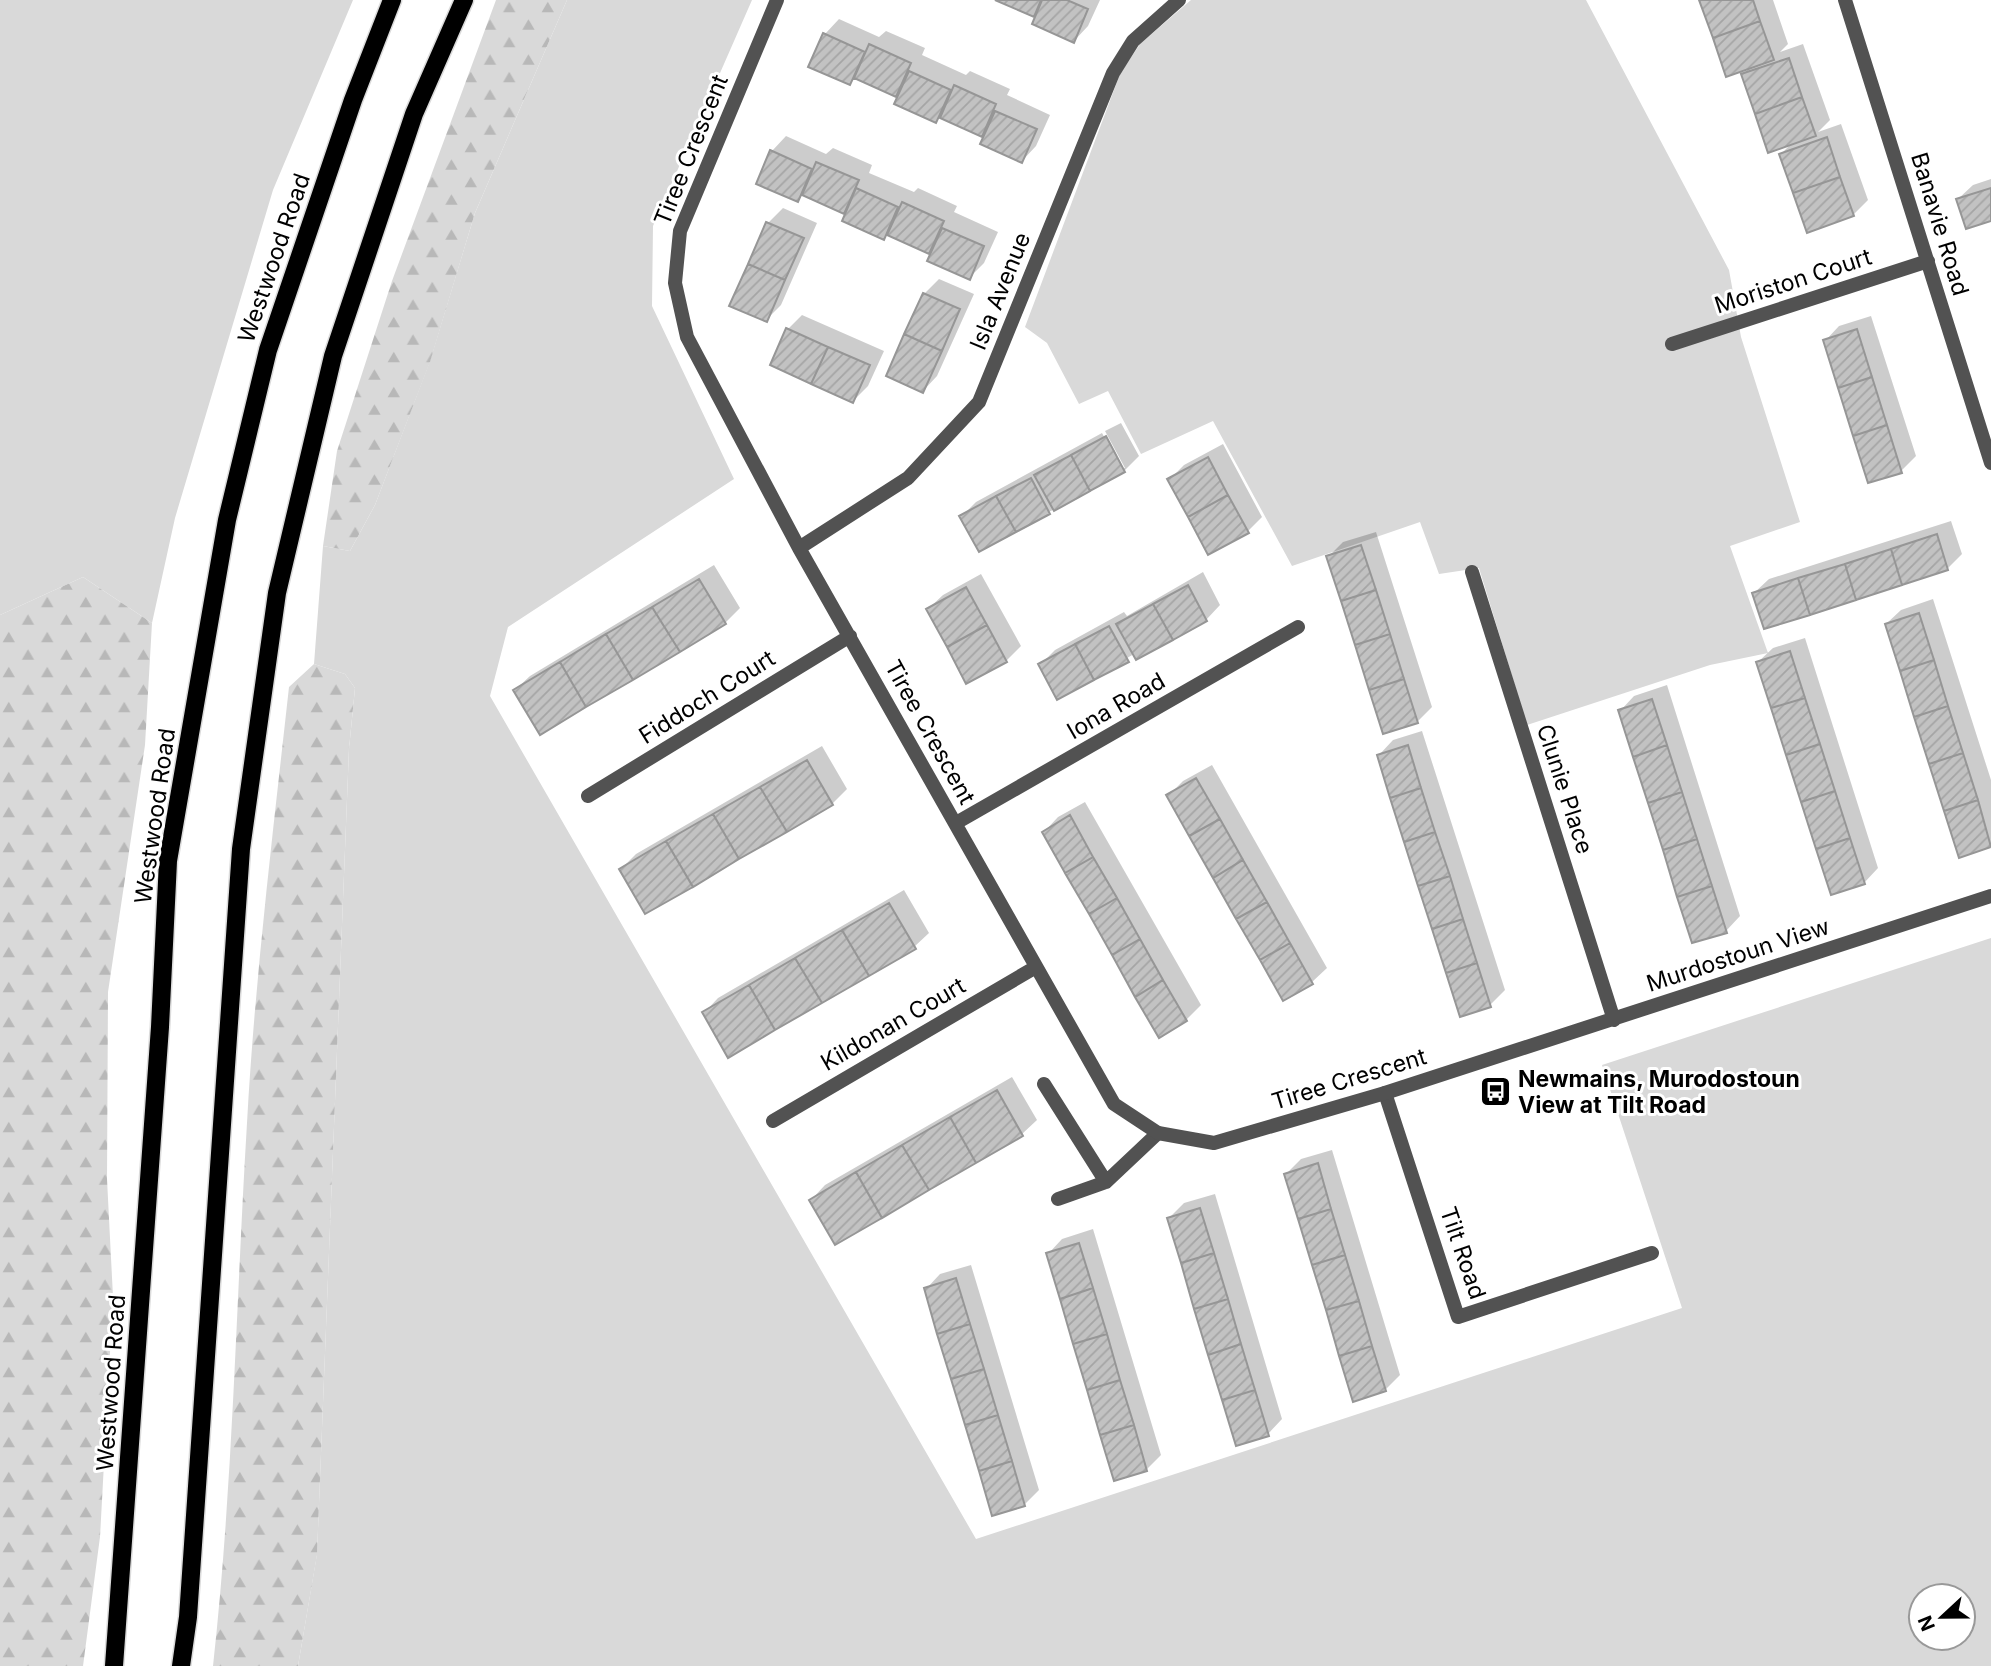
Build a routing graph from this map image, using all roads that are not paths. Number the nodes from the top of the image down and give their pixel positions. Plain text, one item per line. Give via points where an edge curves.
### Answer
1 (392, 0) edge
2 (464, 0) edge
3 (777, 0) edge
4 (1180, 0) edge
5 (1845, 0) edge
6 (1928, 261) junction
7 (1672, 344) dead end
8 (1984, 416) edge
9 (1991, 463) edge
10 (799, 548) junction
11 (1472, 572) dead end
12 (1298, 627) dead end
13 (850, 636) junction
14 (588, 796) dead end
15 (956, 824) junction
16 (1991, 896) edge
17 (1035, 967) junction
18 (1614, 1020) junction
19 (1499, 1055) joint
20 (1044, 1084) dead end
21 (1385, 1093) junction
22 (773, 1121) dead end
23 (1158, 1133) junction
24 (1106, 1182) junction
25 (1058, 1199) dead end
26 (1652, 1253) dead end
27 (114, 1666) edge
28 (181, 1666) edge

1 - 27 main road, Westwood Road via 268,350 227,520 171,848
2 - 28 main road via 414,114 334,356 277,593 241,849
3 - 10 street, Tiree Crescent via 680,231 675,283 687,337
4 - 10 street, Isla Avenue via 1133,41 1113,73 979,402 908,478
5 - 6 street, Banavie Road
6 - 7 street, Moriston Court
6 - 8 street, Banavie Road
8 - 9 street, Banavie Road
10 - 13 street, Tiree Crescent
11 - 18 street, Clunie Place
12 - 15 street, Iona Road
13 - 14 street, Fiddoch Court
13 - 15 street, Tiree Crescent
15 - 17 street, Tiree Crescent
16 - 18 street, Murdostoun View
17 - 22 street, Kildonan Court
17 - 23 street, Tiree Crescent via 1114,1104
18 - 19 street, Murdostoun View
19 - 21 street, Tiree Crescent
20 - 24 street
21 - 23 street, Tiree Crescent via 1214,1143
21 - 26 street, Tilt Road via 1458,1317
23 - 24 street
24 - 25 street

